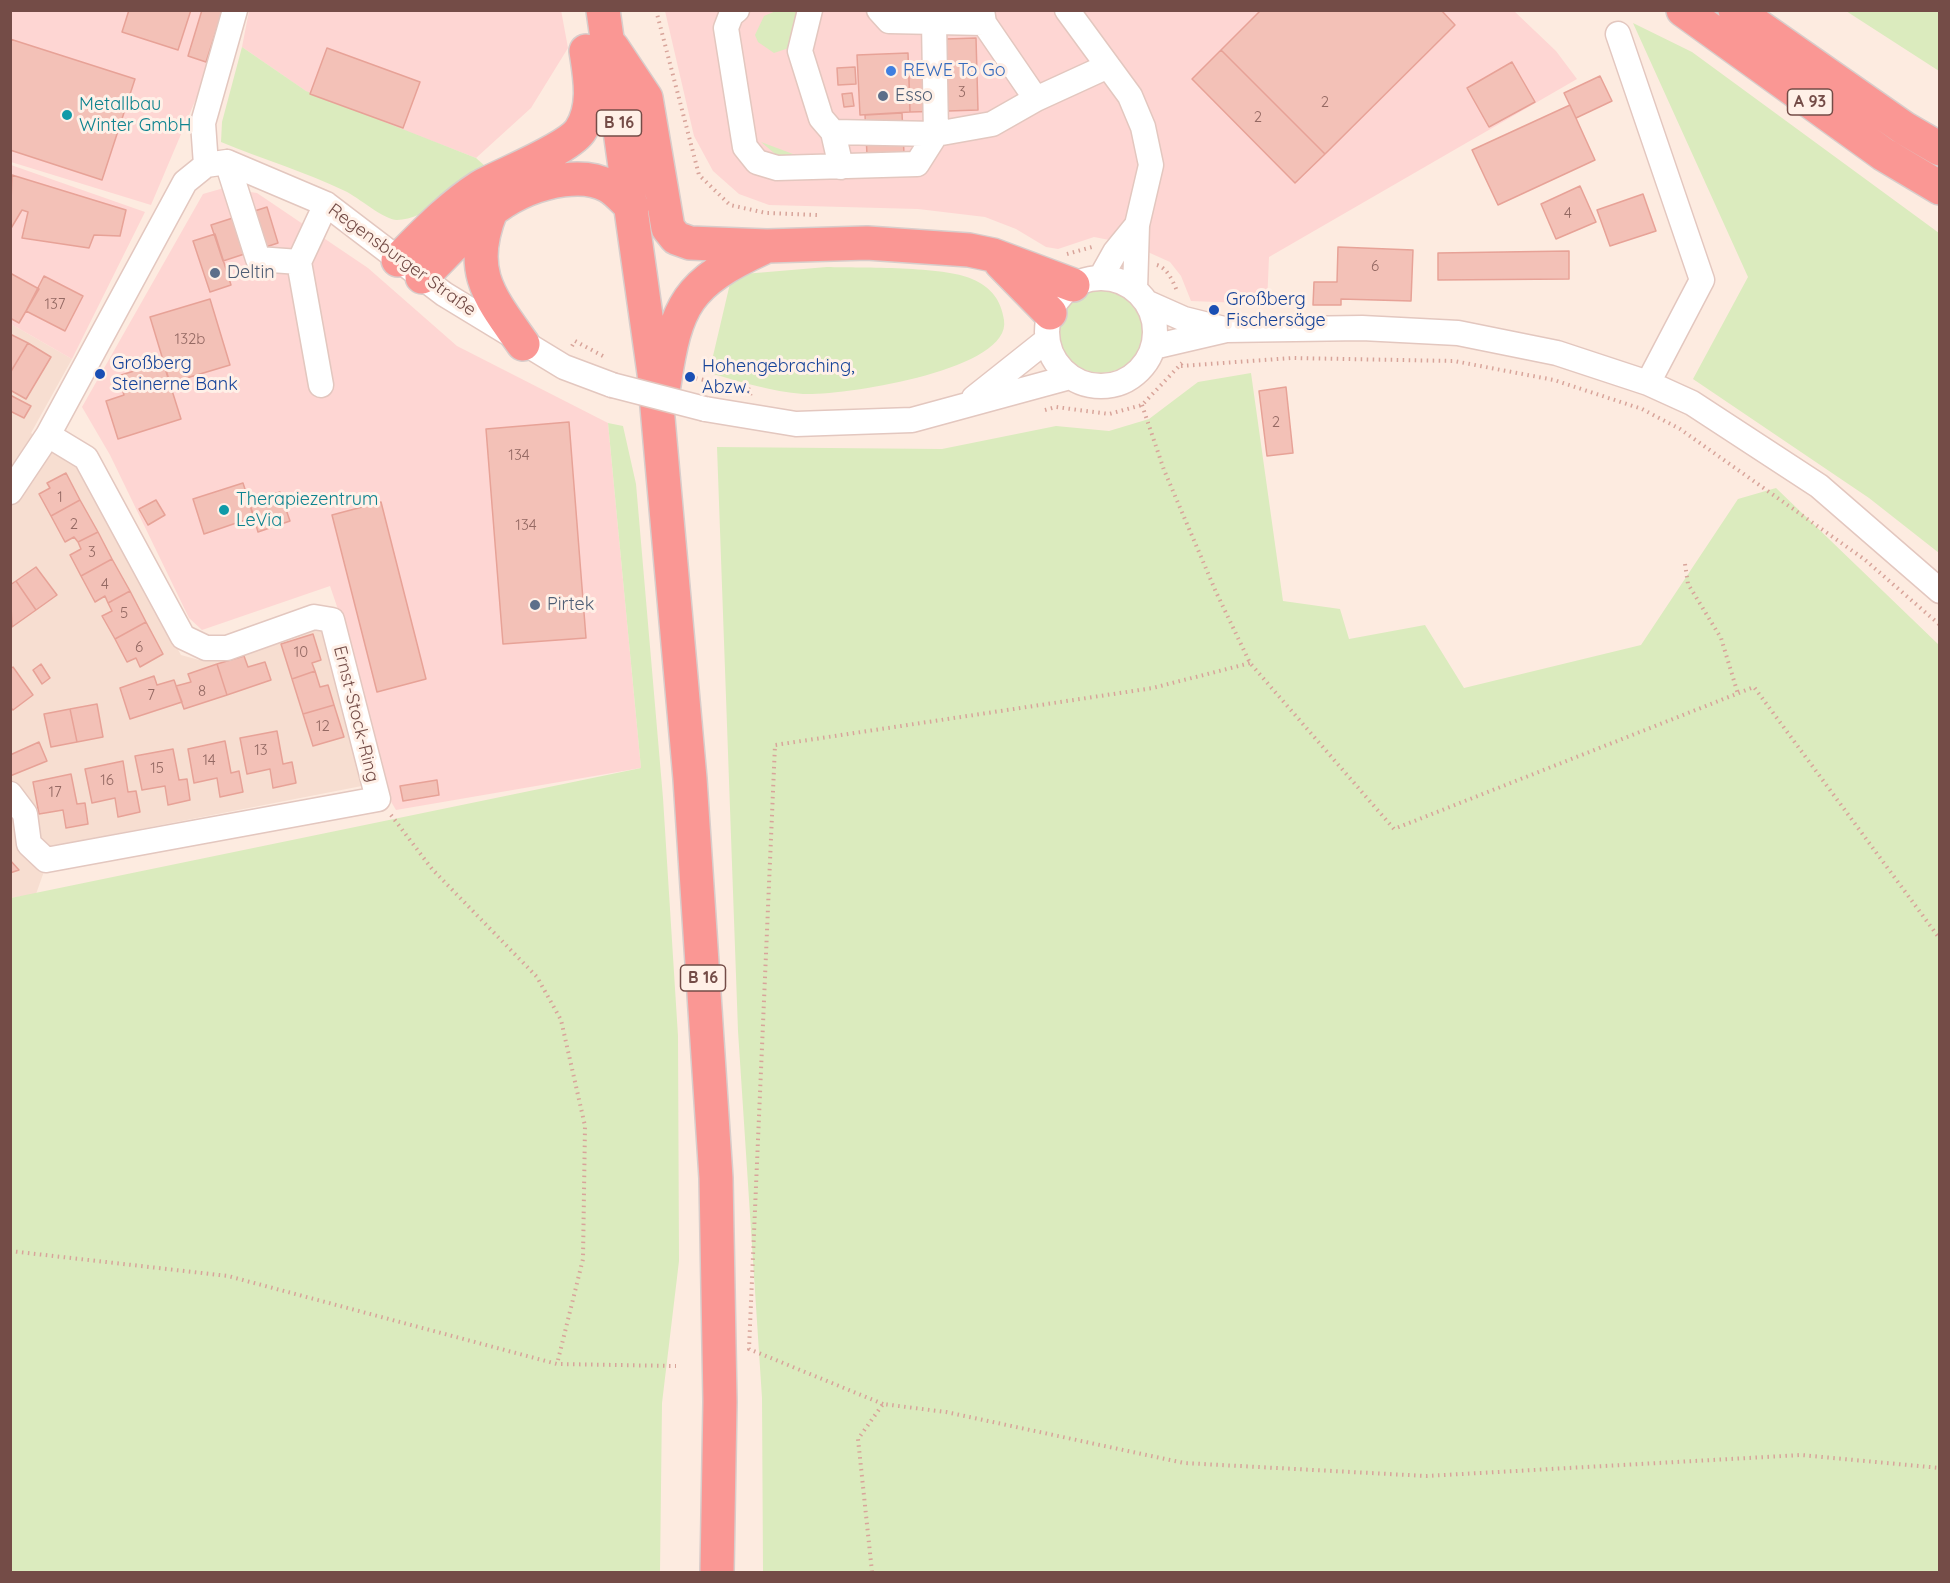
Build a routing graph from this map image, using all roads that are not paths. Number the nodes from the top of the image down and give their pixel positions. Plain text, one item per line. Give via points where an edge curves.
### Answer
1 (235, 10) edge
2 (581, 10) edge
3 (737, 10) edge
4 (810, 10) edge
5 (879, 10) edge
6 (1067, 10) edge
7 (1683, 10) edge
8 (1735, 10) edge
9 (983, 17) edge
10 (934, 22) junction
11 (604, 25) edge
12 (1618, 34) dead end
13 (1108, 66) junction
14 (1035, 99) junction
15 (833, 132) junction
16 (936, 134) junction
17 (1940, 149) edge
18 (216, 164) junction
19 (841, 167) junction
20 (1940, 188) edge
21 (327, 204) junction
22 (632, 207) junction
23 (491, 209) junction
24 (767, 246) junction
25 (993, 255) junction
26 (1126, 255) junction
27 (299, 262) junction
28 (410, 269) junction
29 (1087, 281) junction
30 (1142, 297) junction
31 (1048, 326) junction
32 (1184, 330) junction
33 (523, 344) junction
34 (1153, 347) junction
35 (1070, 377) junction
36 (1648, 383) junction
37 (321, 385) dead end
38 (966, 405) junction
39 (659, 423) junction
40 (48, 435) junction
41 (10, 492) edge
42 (1940, 591) edge
43 (10, 794) edge
44 (717, 1572) edge

1 - 18 street via 203,123
2 - 28 highway via 592,95 580,131 559,147 450,208
3 - 19 street via 726,28 745,147 750,155 757,162 777,168
4 - 15 street via 800,51 821,118
5 - 10 street via 889,21
6 - 13 street
7 - 20 highway, A 93 via 1883,154
8 - 17 highway, A 93
9 - 10 street
9 - 14 street
10 - 16 street
11 - 22 highway, B 16
11 - 24 highway via 646,98 668,228 676,238 690,243
12 - 36 street via 1702,280
13 - 14 street
13 - 26 street via 1130,96 1152,165
14 - 16 street via 992,124
15 - 16 street
15 - 19 street
16 - 19 street via 916,164
18 - 21 street, Regensburger Straße
18 - 27 street via 258,259
18 - 40 street via 185,182
21 - 27 street
21 - 28 street, Regensburger Straße
22 - 23 highway via 609,186 576,178 543,183 515,193
22 - 39 highway, B 16
23 - 28 highway
23 - 33 highway via 481,242 481,272 489,295
24 - 25 highway via 867,243
24 - 39 highway via 725,266 699,286 680,314 668,358
25 - 29 highway
25 - 31 highway
26 - 29 street
26 - 30 street
27 - 37 street
28 - 33 street, Regensburger Straße
29 - 30 street via 1119,280
29 - 31 street via 1059,297
30 - 32 street
30 - 34 street via 1156,332
31 - 35 street via 1059,367
31 - 38 street, Regensburger Straße
32 - 34 street
32 - 36 street via 1362,328 1458,333 1557,353
33 - 38 street, Regensburger Straße, bridge via 564,367 612,385 705,409 796,424 912,420
34 - 35 street via 1146,363 1119,383 1102,386
35 - 38 street, Regensburger Straße
36 - 42 street via 1692,403 1819,486
39 - 44 highway, B 16 via 690,779 716,1178 720,1402
40 - 41 street
40 - 43 street, Ernst-Stock-Ring via 86,458 183,637 206,648 227,648 314,617 332,620 378,799 46,860 29,844 25,814

